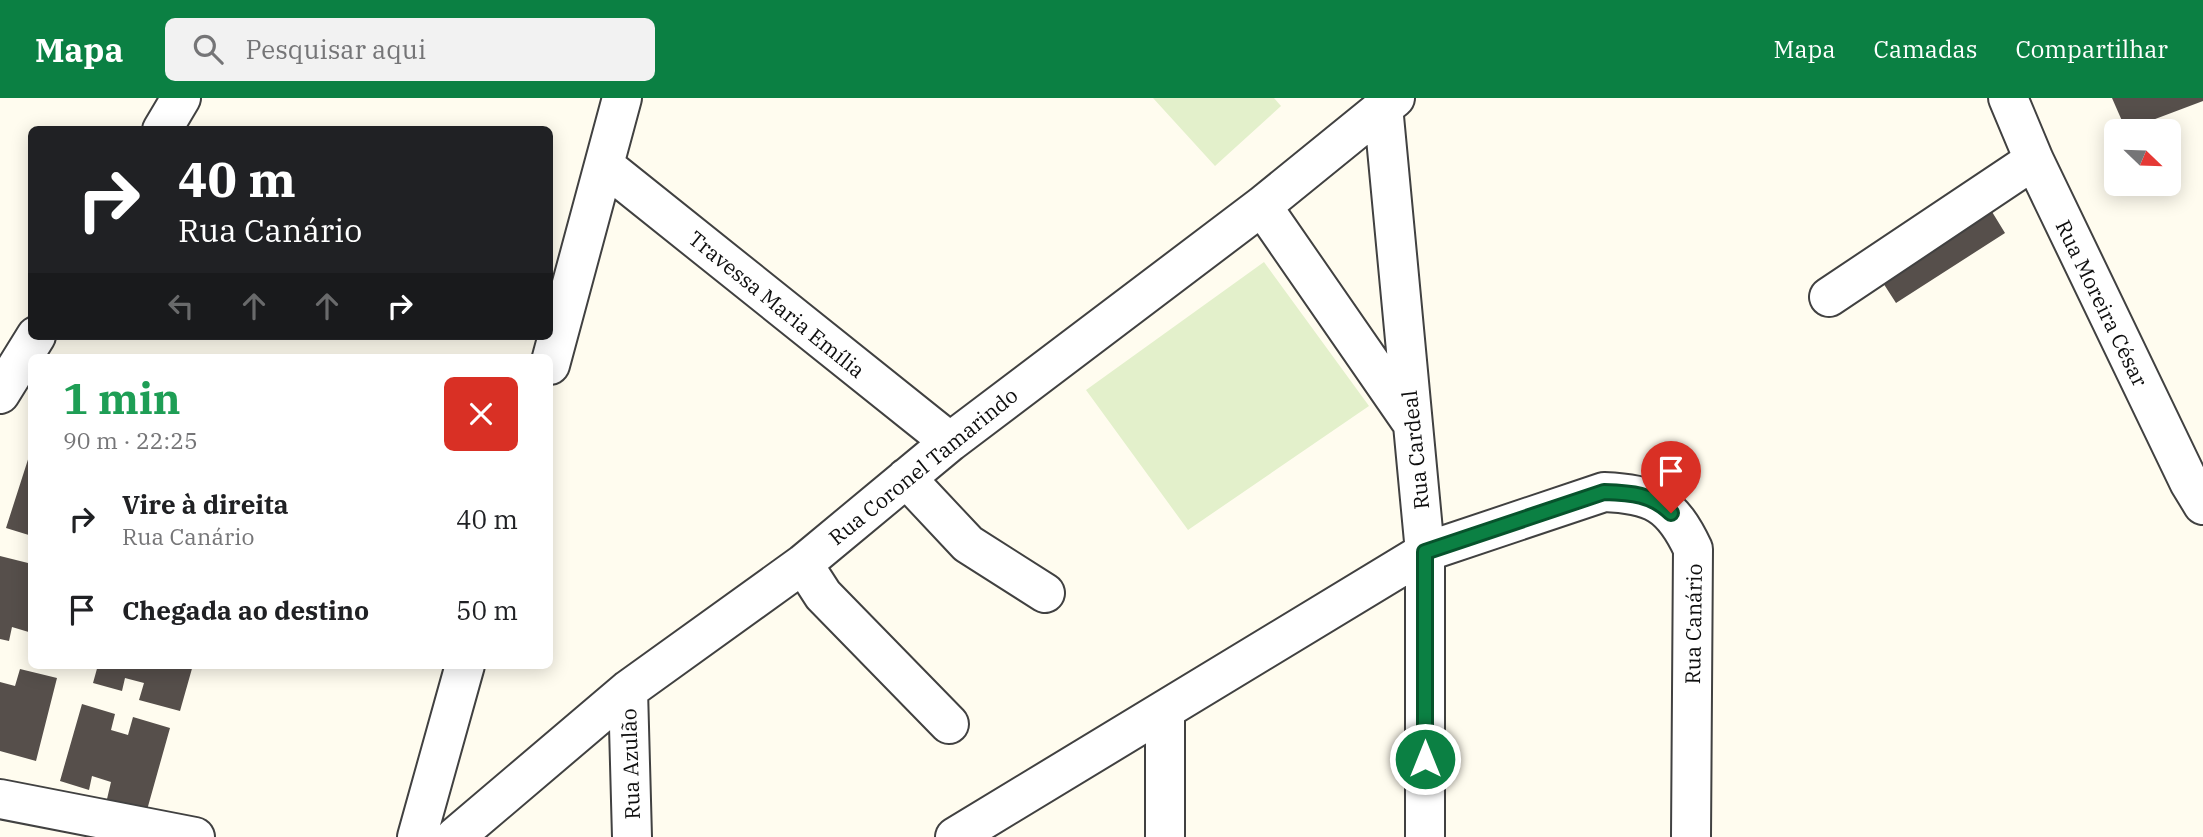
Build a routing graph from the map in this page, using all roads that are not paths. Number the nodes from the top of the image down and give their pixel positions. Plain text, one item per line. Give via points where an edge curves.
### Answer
1 (181, 98) edge
2 (622, 98) edge
3 (2008, 98) edge
4 (1389, 102) edge
5 (164, 126) edge
6 (2034, 160) junction
7 (605, 166) junction
8 (1262, 206) junction
9 (1829, 296) dead end
10 (34, 340) edge
11 (553, 354) edge
12 (0, 394) edge
13 (1411, 421) junction
14 (950, 442) junction
15 (906, 478) junction
16 (2203, 505) edge
17 (1425, 552) junction
18 (803, 564) junction
19 (1045, 593) dead end
20 (464, 669) edge
21 (628, 690) junction
22 (1164, 711) junction
23 (949, 724) dead end
24 (0, 799) edge
25 (195, 837) edge
26 (417, 837) edge
27 (455, 837) edge
28 (632, 837) edge
29 (955, 837) edge
30 (1164, 837) edge
31 (1425, 837) edge
32 (1691, 837) edge

1 - 5 street
2 - 7 street
3 - 6 street, Rua Moreira César
4 - 8 street, Rua Coronel Tamarindo
4 - 13 street, Rua Cardeal
6 - 9 street
6 - 16 street, Rua Moreira César
7 - 11 street
7 - 14 street, Travessa Maria Emília
8 - 13 street
8 - 14 street, Rua Coronel Tamarindo
10 - 12 street
13 - 17 street, Rua Cardeal
14 - 15 street, Rua Coronel Tamarindo
15 - 18 street, Rua Coronel Tamarindo
15 - 19 street via 968,544
17 - 22 street, Rua Canário
17 - 31 street, Rua Cardeal
17 - 32 street, Rua Canário via 1604,492 1634,493 1659,502 1682,525 1693,549
18 - 21 street, Rua Coronel Tamarindo
18 - 23 street via 823,595
20 - 26 street
21 - 27 street, Rua Coronel Tamarindo
21 - 28 street, Rua Azulão
22 - 29 street, Rua Canário
22 - 30 street
24 - 25 street

